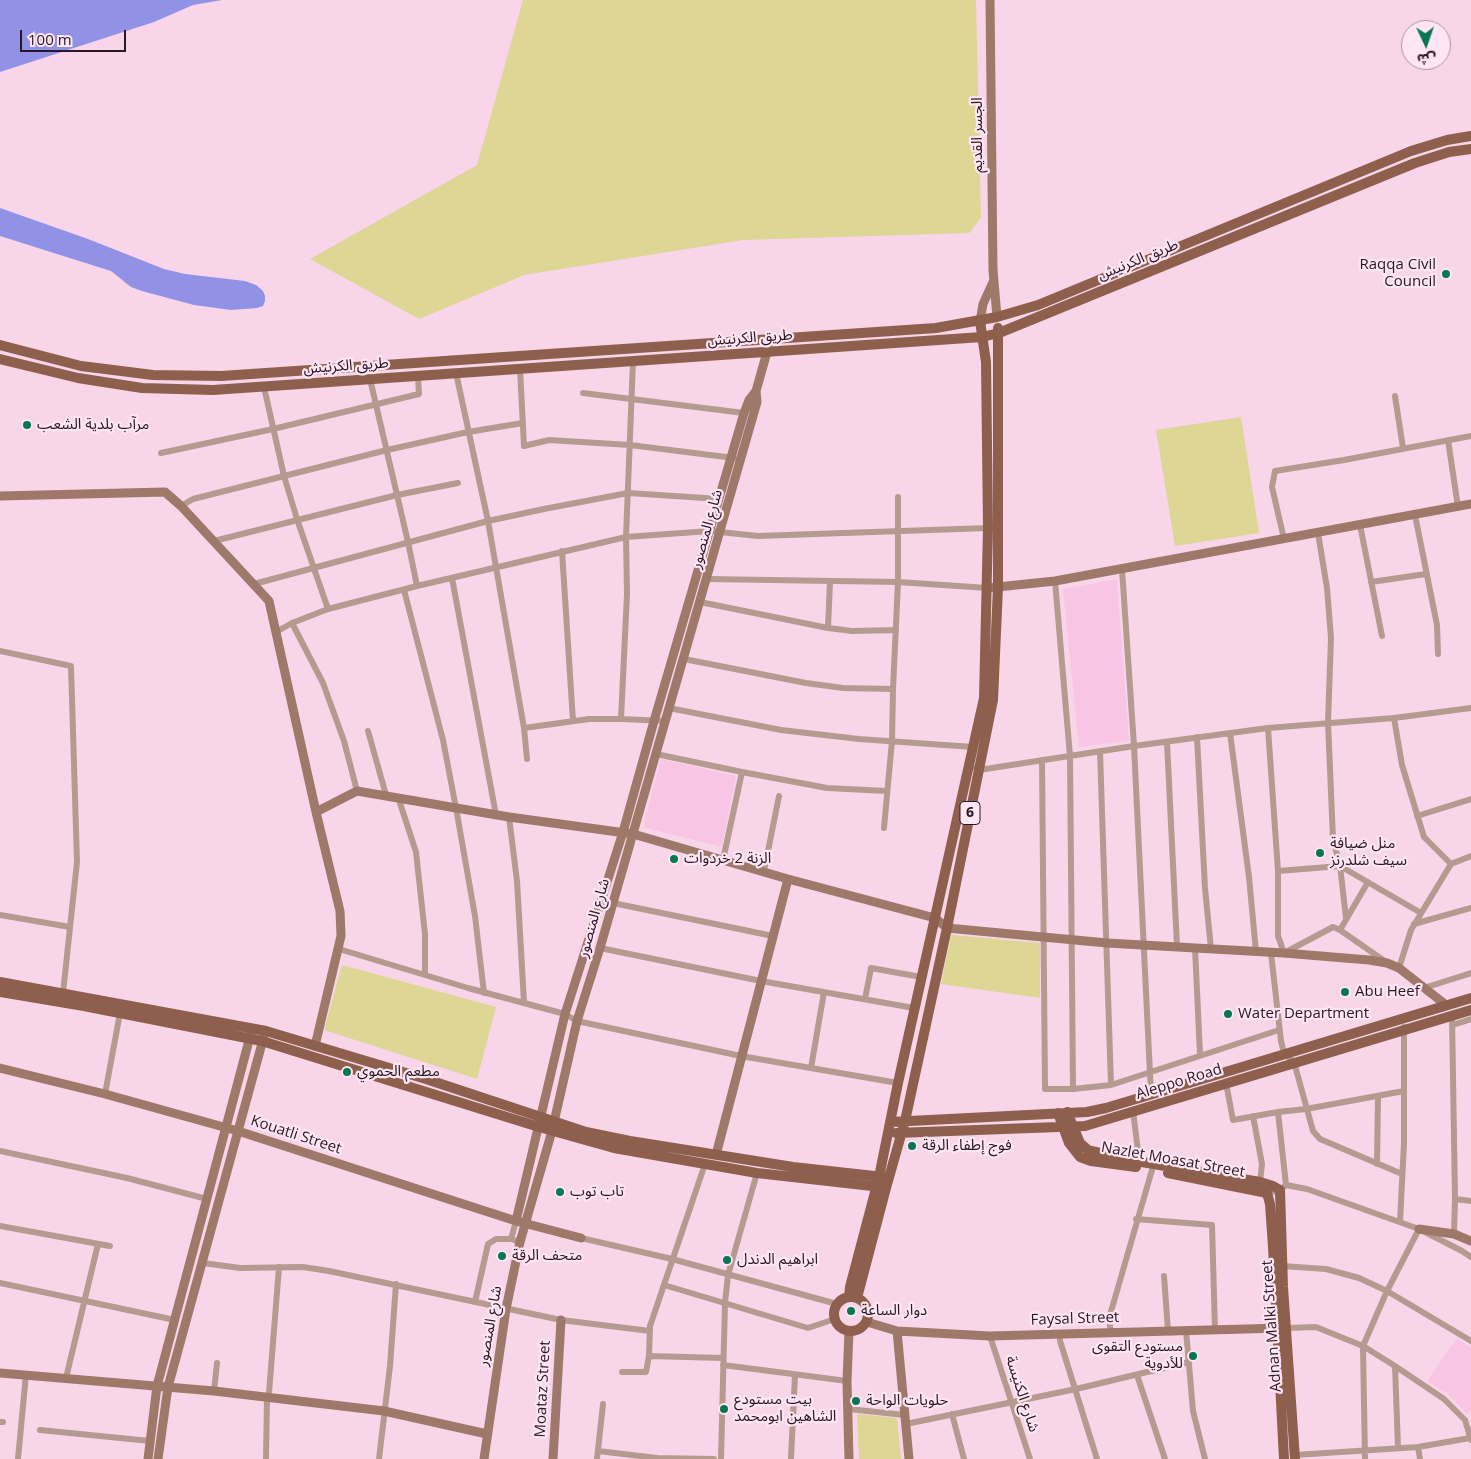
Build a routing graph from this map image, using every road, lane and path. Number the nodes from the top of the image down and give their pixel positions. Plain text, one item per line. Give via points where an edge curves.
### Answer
1 (990, 0) edge
2 (1471, 136) edge
3 (1471, 149) edge
4 (1471, 156) edge
5 (993, 282) junction
6 (997, 317) junction
7 (980, 321) junction
8 (999, 333) junction
9 (829, 335) junction
10 (982, 337) junction
11 (769, 340) junction
12 (0, 345) edge
13 (828, 348) junction
14 (767, 352) junction
15 (0, 358) edge
16 (633, 361) junction
17 (520, 369) junction
18 (456, 373) junction
19 (418, 376) junction
20 (370, 379) junction
21 (264, 387) junction
22 (756, 391) junction
23 (583, 394) dead end
24 (1395, 396) dead end
25 (632, 399) junction
26 (376, 405) junction
27 (744, 413) junction
28 (523, 423) junction
29 (273, 429) junction
30 (468, 432) junction
31 (1471, 436) edge
32 (1448, 440) junction
33 (630, 445) junction
34 (1403, 448) junction
35 (387, 450) junction
36 (161, 453) dead end
37 (736, 459) junction
38 (284, 476) junction
39 (458, 483) dead end
40 (628, 493) junction
41 (397, 495) junction
42 (0, 496) edge
43 (898, 498) dead end
44 (720, 499) junction
45 (1471, 504) edge
46 (181, 506) junction
47 (1458, 507) junction
48 (1415, 515) junction
49 (296, 520) junction
50 (488, 521) junction
51 (1360, 525) junction
52 (988, 528) junction
53 (710, 531) junction
54 (898, 532) junction
55 (720, 533) junction
56 (1318, 533) junction
57 (626, 537) junction
58 (1284, 539) junction
59 (214, 541) junction
60 (408, 542) junction
61 (562, 552) junction
62 (313, 568) junction
63 (495, 568) junction
64 (1122, 569) junction
65 (1426, 574) junction
66 (452, 578) junction
67 (707, 579) junction
68 (830, 581) junction
69 (1055, 581) junction
70 (898, 582) junction
71 (1371, 582) junction
72 (254, 584) junction
73 (417, 586) junction
74 (993, 588) junction
75 (404, 590) junction
76 (700, 602) junction
77 (328, 609) junction
78 (292, 623) junction
79 (828, 628) junction
80 (896, 630) junction
81 (276, 632) junction
82 (1382, 636) dead end
83 (0, 651) edge
84 (1438, 654) dead end
85 (684, 659) junction
86 (893, 689) junction
87 (669, 708) junction
88 (1471, 708) edge
89 (1394, 718) junction
90 (621, 719) junction
91 (573, 721) junction
92 (654, 721) junction
93 (666, 722) junction
94 (1328, 722) junction
95 (524, 728) junction
96 (1268, 728) junction
97 (368, 731) dead end
98 (1230, 733) junction
99 (1197, 738) junction
100 (892, 741) junction
101 (1167, 742) junction
102 (1134, 746) junction
103 (973, 747) junction
104 (1100, 751) junction
105 (656, 754) junction
106 (1070, 756) junction
107 (528, 759) dead end
108 (1042, 760) junction
109 (969, 764) junction
110 (979, 770) junction
111 (742, 772) junction
112 (887, 791) junction
113 (357, 792) junction
114 (386, 795) junction
115 (780, 796) dead end
116 (398, 798) junction
117 (1471, 799) edge
118 (456, 808) junction
119 (316, 812) junction
120 (496, 814) junction
121 (1417, 816) junction
122 (509, 817) junction
123 (884, 828) dead end
124 (623, 832) junction
125 (633, 834) junction
126 (1471, 856) edge
127 (723, 860) junction
128 (1452, 864) junction
129 (1340, 866) junction
130 (1278, 871) junction
131 (764, 872) junction
132 (788, 879) junction
133 (1368, 882) junction
134 (614, 902) junction
135 (1471, 908) edge
136 (1421, 913) junction
137 (0, 915) edge
138 (935, 918) junction
139 (1346, 918) junction
140 (1414, 924) junction
141 (70, 927) junction
142 (947, 928) junction
143 (1340, 930) junction
144 (773, 936) junction
145 (1043, 937) junction
146 (1072, 940) junction
147 (1107, 943) junction
148 (1143, 944) junction
149 (1177, 946) junction
150 (600, 948) junction
151 (1194, 948) junction
152 (339, 949) junction
153 (1211, 949) junction
154 (1256, 952) junction
155 (1271, 953) junction
156 (1284, 953) junction
157 (1387, 963) junction
158 (1399, 968) junction
159 (1471, 973) edge
160 (425, 974) junction
161 (921, 977) junction
162 (761, 981) junction
163 (0, 982) edge
164 (1424, 988) junction
165 (0, 992) edge
166 (824, 992) junction
167 (62, 993) junction
168 (484, 993) junction
169 (865, 998) junction
170 (1471, 998) edge
171 (524, 1002) junction
172 (1446, 1005) junction
173 (914, 1008) junction
174 (1471, 1010) edge
175 (120, 1014) junction
176 (566, 1014) junction
177 (1403, 1018) junction
178 (1471, 1019) edge
179 (1453, 1020) junction
180 (577, 1021) junction
181 (1279, 1030) junction
182 (1404, 1030) junction
183 (266, 1031) junction
184 (251, 1033) junction
185 (262, 1042) junction
186 (315, 1046) junction
187 (1284, 1053) junction
188 (1200, 1054) junction
189 (741, 1056) junction
190 (1294, 1062) junction
191 (0, 1068) edge
192 (811, 1068) junction
193 (1150, 1072) junction
194 (898, 1083) junction
195 (1226, 1083) junction
196 (1111, 1085) junction
197 (1073, 1089) junction
198 (1404, 1091) junction
199 (105, 1094) junction
200 (1151, 1094) junction
201 (1378, 1096) junction
202 (1306, 1109) junction
203 (1133, 1112) junction
204 (1278, 1112) junction
205 (1063, 1113) junction
206 (1253, 1116) junction
207 (906, 1121) junction
208 (540, 1122) junction
209 (890, 1122) junction
210 (553, 1126) junction
211 (1068, 1127) junction
212 (226, 1128) junction
213 (238, 1131) junction
214 (888, 1133) junction
215 (902, 1133) junction
216 (0, 1151) edge
217 (716, 1155) junction
218 (1136, 1161) junction
219 (705, 1164) junction
220 (1377, 1164) junction
221 (1152, 1170) junction
222 (757, 1173) junction
223 (1402, 1174) junction
224 (882, 1182) junction
225 (1260, 1182) junction
226 (1283, 1188) junction
227 (1267, 1193) junction
228 (208, 1199) junction
229 (1455, 1199) junction
230 (1471, 1201) edge
231 (1136, 1218) junction
232 (520, 1222) junction
233 (1400, 1222) junction
234 (0, 1226) edge
235 (1419, 1229) junction
236 (1454, 1234) junction
237 (581, 1238) joint
238 (516, 1240) junction
239 (1471, 1242) edge
240 (98, 1244) junction
241 (110, 1246) dead end
242 (1471, 1257) edge
243 (672, 1259) junction
244 (203, 1263) junction
245 (1282, 1266) junction
246 (279, 1267) junction
247 (728, 1275) junction
248 (1164, 1276) dead end
249 (0, 1283) edge
250 (396, 1284) junction
251 (664, 1285) junction
252 (1387, 1291) junction
253 (853, 1298) junction
254 (86, 1300) junction
255 (475, 1302) junction
256 (724, 1303) junction
257 (837, 1304) junction
258 (506, 1309) junction
259 (175, 1320) junction
260 (561, 1320) junction
261 (835, 1320) junction
262 (867, 1322) junction
263 (1282, 1328) junction
264 (1186, 1330) junction
265 (1215, 1330) junction
266 (650, 1331) junction
267 (849, 1331) junction
268 (898, 1331) junction
269 (1168, 1331) junction
270 (1110, 1332) junction
271 (1060, 1334) junction
272 (990, 1336) junction
273 (1471, 1341) edge
274 (1363, 1346) junction
275 (649, 1356) junction
276 (723, 1358) junction
277 (217, 1362) dead end
278 (1189, 1362) junction
279 (723, 1365) junction
280 (1395, 1366) junction
281 (622, 1372) dead end
282 (0, 1373) edge
283 (26, 1374) junction
284 (1137, 1374) junction
285 (795, 1375) junction
286 (66, 1378) junction
287 (847, 1381) junction
288 (157, 1386) junction
289 (168, 1387) junction
290 (1076, 1389) junction
291 (214, 1391) junction
292 (267, 1397) junction
293 (1012, 1402) junction
294 (603, 1404) dead end
295 (848, 1409) junction
296 (384, 1411) junction
297 (952, 1414) junction
298 (1468, 1418) edge
299 (905, 1419) junction
300 (40, 1430) dead end
301 (487, 1434) junction
302 (1471, 1439) edge
303 (150, 1441) junction
304 (1418, 1447) junction
305 (1398, 1448) junction
306 (1365, 1450) junction
307 (598, 1451) junction
308 (1295, 1457) edge
309 (18, 1459) edge
310 (148, 1459) edge
311 (158, 1459) edge
312 (266, 1459) edge
313 (379, 1459) edge
314 (484, 1459) edge
315 (553, 1459) edge
316 (597, 1459) edge
317 (657, 1459) edge
318 (714, 1459) edge
319 (721, 1459) edge
320 (791, 1459) edge
321 (849, 1459) edge
322 (909, 1459) edge
323 (964, 1459) edge
324 (1030, 1459) edge
325 (1097, 1459) edge
326 (1165, 1459) edge
327 (1205, 1459) edge
328 (1284, 1459) edge
329 (1366, 1459) edge
330 (1420, 1459) edge

1 - 5 street, الجسر القديم
2 - 6 main road, طريق الكرنيش via 1411,151 1038,305
3 - 4 street
3 - 8 main road, طريق الكرنيش via 1415,163
5 - 6 street, الجسر القديم
5 - 7 street via 983,304
6 - 7 main road, طريق الكرنيش
6 - 8 main road, 6
7 - 9 main road, طريق الكرنيش via 936,328
7 - 10 main road, 6
8 - 10 main road, طريق الكرنيش
8 - 74 main road, 6
9 - 11 main road, طريق الكرنيش
9 - 13 main road
10 - 13 main road, طريق الكرنيش
10 - 52 main road, 6 via 986,362
11 - 12 main road, طريق الكرنيش via 221,376 153,375 81,366
11 - 14 street, شارع المنصور
13 - 14 main road, طريق الكرنيش
14 - 16 main road, طريق الكرنيش
14 - 22 street, شارع المنصور
15 - 21 main road, طريق الكرنيش via 78,378 142,388 213,390
16 - 17 main road, طريق الكرنيش
16 - 25 street
17 - 18 main road, طريق الكرنيش
17 - 28 street
18 - 19 main road, طريق الكرنيش
18 - 30 street
19 - 20 main road, طريق الكرنيش
19 - 26 street via 419,394
20 - 21 main road, طريق الكرنيش
20 - 26 street
21 - 29 street
22 - 27 street, شارع المنصور
22 - 37 street, شارع المنصور via 757,402
23 - 25 street
24 - 34 street
25 - 27 street
25 - 33 street
26 - 29 street
26 - 35 street
27 - 37 street, شارع المنصور
28 - 30 street
28 - 33 street via 524,446 549,440
29 - 36 street
29 - 38 street
30 - 35 street
30 - 50 street
31 - 32 street
32 - 34 street
32 - 47 street
33 - 37 street
33 - 40 street
34 - 58 street via 1274,471 1272,487
35 - 38 street
35 - 41 street
37 - 44 street, شارع المنصور
37 - 55 street, شارع المنصور
38 - 46 street via 194,499
38 - 49 street
39 - 41 street
40 - 44 street
40 - 50 street
40 - 57 street
41 - 49 street
41 - 60 street
42 - 46 street via 165,492
43 - 54 street
44 - 53 street, شارع المنصور
45 - 47 street
46 - 59 street
47 - 48 street
48 - 51 street
48 - 65 street
49 - 59 street
49 - 62 street
50 - 60 street
50 - 63 street
51 - 56 street
51 - 71 street
52 - 54 street
52 - 74 main road, 6
53 - 55 street
53 - 57 street
53 - 92 street, شارع المنصور
54 - 55 street via 758,536
54 - 70 street
55 - 67 street, شارع المنصور
56 - 58 street
56 - 94 street via 1331,638
57 - 61 street
57 - 90 street via 627,594
58 - 64 street
59 - 72 street
60 - 62 street
60 - 73 street
61 - 63 street
61 - 91 street
62 - 72 street
62 - 77 street
63 - 66 street
63 - 95 street
64 - 69 street
64 - 102 street
65 - 71 street
65 - 84 street via 1437,625
66 - 73 street
66 - 120 street
67 - 68 street
67 - 76 street, شارع المنصور
68 - 70 street
68 - 79 street
69 - 74 street
69 - 106 street
70 - 74 street
70 - 80 street
71 - 82 street
72 - 81 street via 270,601
73 - 75 street
74 - 103 main road, 6 via 984,698
74 - 110 main road, 6 via 993,700
75 - 77 street
75 - 118 street via 443,740
76 - 79 street
76 - 85 street, شارع المنصور
77 - 78 street
78 - 81 street
78 - 113 street via 323,683 344,741
79 - 80 street
80 - 86 street
81 - 119 street
83 - 141 street via 71,666 77,862
85 - 86 street via 815,684
85 - 87 street, شارع المنصور
86 - 100 street
87 - 93 street, شارع المنصور
87 - 100 street via 781,730
88 - 89 street
89 - 94 street
89 - 121 street via 1402,765
90 - 91 street
90 - 92 street
91 - 95 street
92 - 93 street
92 - 124 street, شارع المنصور
93 - 105 street, شارع المنصور
94 - 96 street
94 - 129 street via 1333,840
95 - 107 street
96 - 98 street
96 - 130 street
97 - 114 street
98 - 99 street
98 - 154 street
99 - 101 street
99 - 153 street
100 - 103 street
100 - 112 street
101 - 102 street
101 - 149 street
102 - 104 street
102 - 148 street
103 - 109 main road, 6
104 - 106 street
104 - 147 street
105 - 111 street
105 - 125 street, شارع المنصور
106 - 108 street
106 - 146 street
108 - 110 street
108 - 145 street
109 - 110 street
109 - 138 main road, 6
110 - 142 main road, 6
111 - 112 street via 827,788
111 - 127 street
112 - 123 street
113 - 114 street
113 - 119 street
114 - 116 street
115 - 131 street
116 - 118 street
116 - 160 street via 416,852 425,934
117 - 121 street
118 - 120 street
118 - 168 street via 475,916
119 - 152 street via 340,911
120 - 122 street
121 - 128 street via 1424,837
122 - 124 street
122 - 171 street via 517,881
124 - 125 street
124 - 176 street, شارع المنصور
125 - 127 street
125 - 134 street, شارع المنصور
126 - 128 street
127 - 131 street
128 - 136 street
129 - 130 street
129 - 133 street
129 - 139 street
130 - 156 street via 1278,936
131 - 132 street
132 - 138 street
132 - 144 street
133 - 136 street
133 - 139 street
134 - 144 street
134 - 150 street, شارع المنصور
135 - 140 street
136 - 140 street
137 - 141 street
138 - 142 street
138 - 161 main road, 6
139 - 143 street
140 - 158 street
141 - 167 street
142 - 145 street
142 - 207 main road, 6
143 - 156 street via 1333,927
143 - 157 street
144 - 162 street
145 - 146 street
145 - 197 street via 1045,1089
146 - 147 street
146 - 197 street
147 - 148 street
147 - 196 street
148 - 149 street
148 - 193 street
149 - 151 street
150 - 162 street
150 - 180 street, شارع المنصور
151 - 153 street
151 - 188 street
152 - 160 street
152 - 186 street
153 - 154 street
154 - 155 street
155 - 156 street
155 - 181 street
156 - 157 street
157 - 158 street
158 - 164 street
159 - 164 street
160 - 168 street
161 - 169 street via 872,968
161 - 173 main road, 6
162 - 166 street
162 - 189 street
163 - 167 main road
164 - 172 street
165 - 175 main road
166 - 169 street
166 - 192 street
167 - 184 main road
168 - 171 street
169 - 173 street
170 - 172 main road, Aleppo Road
171 - 176 street
172 - 177 main road, Aleppo Road
173 - 194 main road, 6
174 - 179 main road, Aleppo Road
175 - 184 main road
175 - 199 street
176 - 180 street
176 - 208 street, شارع المنصور
177 - 182 street
177 - 187 main road, Aleppo Road
178 - 179 street
179 - 182 main road, Aleppo Road
179 - 229 street
180 - 189 street
180 - 210 street, شارع المنصور
181 - 187 street
181 - 188 street
182 - 190 main road, Aleppo Road
182 - 198 street
183 - 184 main road
183 - 185 street
183 - 186 main road
184 - 185 main road
184 - 212 street
185 - 208 main road
185 - 213 street
186 - 208 main road via 426,1079
187 - 190 street
187 - 200 main road, Aleppo Road
188 - 193 street
189 - 192 street
189 - 217 street
190 - 195 main road, Aleppo Road
190 - 202 street
191 - 199 street, Kouatli Street
192 - 194 street
193 - 196 street
193 - 200 street
194 - 209 main road, 6
195 - 203 main road, Aleppo Road
195 - 206 street via 1233,1120
196 - 197 street
198 - 201 street
198 - 223 street
199 - 212 street, Kouatli Street
200 - 205 main road, Aleppo Road via 1106,1108
201 - 202 street
201 - 220 street
202 - 204 street
202 - 220 street via 1313,1131 1320,1139
203 - 211 main road, Aleppo Road
203 - 218 street via 1138,1151
204 - 206 street
204 - 226 street
205 - 207 main road, Aleppo Road
205 - 211 main road, Nazlet Moasat Street
206 - 225 street via 1262,1164
207 - 209 main road, Aleppo Road
207 - 215 main road, 6
208 - 210 main road
208 - 232 street, شارع المنصور
209 - 214 main road, 6
210 - 217 main road
210 - 219 main road via 614,1148
210 - 232 street, شارع المنصور
211 - 215 main road, Aleppo Road
211 - 218 main road, Nazlet Moasat Street via 1088,1150
211 - 221 main road, Nazlet Moasat Street via 1069,1143 1080,1157
212 - 213 street, Kouatli Street
212 - 228 street
213 - 232 street, Kouatli Street
213 - 244 street
214 - 215 main road, Aleppo Road
214 - 224 main road, 6
215 - 224 main road, 6
216 - 228 street
217 - 224 main road
218 - 225 main road, Nazlet Moasat Street
219 - 222 main road
219 - 243 street
220 - 223 street
221 - 227 main road, Nazlet Moasat Street
221 - 231 street
222 - 224 main road
222 - 247 street
223 - 233 street
224 - 253 main road, 6 via 850,1286
225 - 226 main road, Nazlet Moasat Street
226 - 227 street, Nazlet Moasat Street
226 - 233 street, Nazlet Moasat Street via 1307,1189
226 - 245 main road, Adnan Malki Street
227 - 263 main road, Adnan Malki Street
228 - 259 street
229 - 230 street
229 - 236 street
231 - 265 street via 1212,1224
231 - 270 street via 1110,1315
232 - 237 street, Kouatli Street
232 - 238 street, شارع المنصور
233 - 235 street, Nazlet Moasat Street
234 - 240 street
235 - 236 street
235 - 242 street, Nazlet Moasat Street
235 - 252 street
236 - 239 street
237 - 243 street
238 - 255 street via 496,1240 486,1247
238 - 258 street, شارع المنصور
240 - 241 street
240 - 254 street
243 - 247 street
243 - 251 street
244 - 246 street via 240,1268
244 - 289 street
245 - 252 street via 1326,1269 1359,1278
245 - 263 main road, Adnan Malki Street
246 - 250 street via 303,1267
246 - 292 street
247 - 256 street
247 - 257 street
248 - 269 street
249 - 254 street
250 - 255 street
250 - 296 street
251 - 256 street
251 - 266 street
252 - 273 street
252 - 274 street
253 - 257 main road
253 - 262 main road via 863,1302 867,1308
254 - 259 street
254 - 286 street
255 - 258 street
256 - 261 street via 808,1328
256 - 276 street
257 - 261 main road
258 - 260 street
258 - 301 street, شارع المنصور
259 - 288 street
260 - 266 street
260 - 315 street, Moataz Street
261 - 267 main road via 843,1330
262 - 267 main road via 856,1331
262 - 268 street, Faysal Street
263 - 265 street, Faysal Street
263 - 274 street via 1316,1327
263 - 308 main road, Adnan Malki Street
263 - 328 main road, Adnan Malki Street
264 - 265 street, Faysal Street
264 - 269 street, Faysal Street
264 - 278 street
266 - 275 street
267 - 287 street
268 - 272 street, Faysal Street
268 - 299 street
269 - 270 street, Faysal Street
270 - 271 street, Faysal Street
271 - 272 street, Faysal Street
271 - 290 street
272 - 293 street, شارع الكنيسة
274 - 280 street
274 - 306 street
275 - 276 street
275 - 281 street via 646,1372
276 - 279 street
277 - 291 street
278 - 284 street
278 - 327 street via 1193,1412
279 - 285 street
279 - 319 street
280 - 298 street
280 - 305 street
282 - 283 street
283 - 286 street
283 - 309 street
284 - 290 street
284 - 326 street
285 - 287 street
285 - 320 street
286 - 288 street
287 - 295 street
288 - 289 street
288 - 303 street
289 - 291 street
289 - 311 street
290 - 293 street
290 - 325 street
291 - 292 street
292 - 296 street
292 - 312 street
293 - 297 street
293 - 324 street, شارع الكنيسة
294 - 307 street
295 - 299 street
295 - 321 street
296 - 301 street
296 - 313 street
297 - 299 street
297 - 323 street
298 - 302 street
299 - 322 street
300 - 303 street
301 - 314 street, شارع المنصور
302 - 304 street
303 - 310 street
304 - 305 street
304 - 330 street
305 - 306 street
306 - 308 street
306 - 329 street
307 - 316 street
307 - 317 street
317 - 318 street

